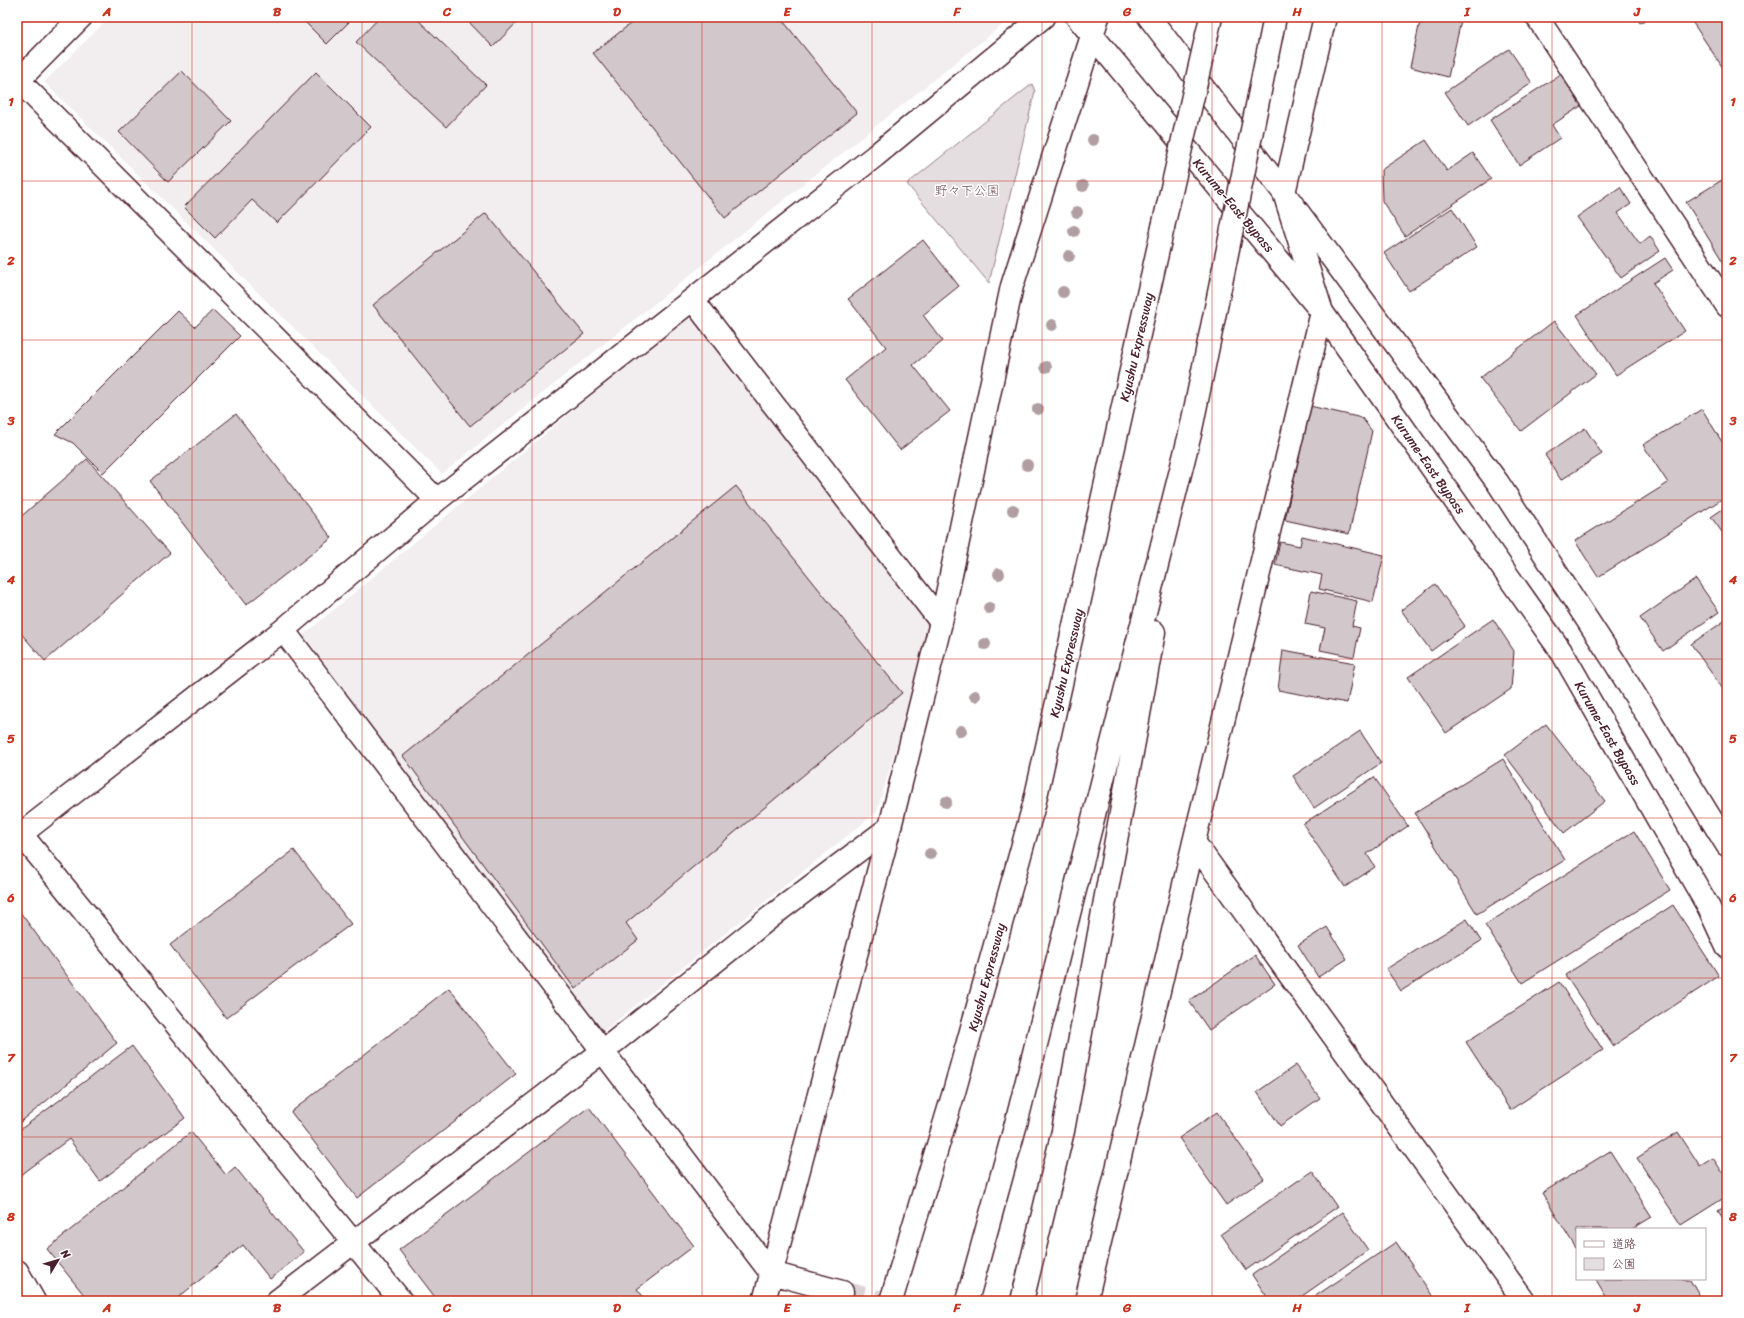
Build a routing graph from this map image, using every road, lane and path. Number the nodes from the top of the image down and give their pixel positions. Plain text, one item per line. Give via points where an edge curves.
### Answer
1 (81, 17) edge
2 (1043, 17) edge
3 (1077, 17) edge
4 (1149, 17) edge
5 (1211, 17) edge
6 (1275, 17) edge
7 (1325, 17) edge
8 (1537, 17) edge
9 (1095, 26) edge
10 (17, 82) edge
11 (1284, 193) junction
12 (693, 300) junction
13 (1727, 306) edge
14 (1322, 312) junction
15 (1190, 434) junction
16 (437, 500) junction
17 (941, 622) junction
18 (283, 630) junction
19 (890, 827) junction
20 (19, 836) edge
21 (1194, 842) junction
22 (1727, 845) edge
23 (1727, 947) edge
24 (603, 1052) junction
25 (353, 1243) junction
26 (17, 1271) edge
27 (771, 1273) junction
28 (842, 1292) tunnel mouth
29 (34, 1301) edge
30 (276, 1301) edge
31 (401, 1301) edge
32 (764, 1301) edge
33 (891, 1301) edge
34 (967, 1301) edge
35 (1022, 1301) edge
36 (1086, 1301) edge
37 (1524, 1301) edge

1 - 10 main road
2 - 12 main road via 875,156
3 - 9 main road, Kurume-East Bypass
4 - 11 main road
5 - 33 main road, Kyushu Expressway, bridge via 1034,805 954,1092
6 - 15 main road, bridge
7 - 11 main road
8 - 13 main road
9 - 14 main road, Kurume-East Bypass
9 - 17 main road via 1012,286
10 - 16 main road
11 - 14 main road
11 - 22 main road via 1498,483 1614,661
12 - 16 main road
12 - 17 main road
14 - 21 main road
14 - 23 main road, Kurume-East Bypass via 1563,654 1709,908
15 - 34 main road via 1017,1120
15 - 35 main road via 1063,1131
16 - 18 main road
17 - 19 main road
18 - 20 main road
18 - 24 main road
19 - 24 main road via 782,908
19 - 27 main road
20 - 25 main road
21 - 36 main road
21 - 37 main road
24 - 25 main road
24 - 27 main road
25 - 30 main road
25 - 31 main road
26 - 29 main road
27 - 28 main road
27 - 32 main road

